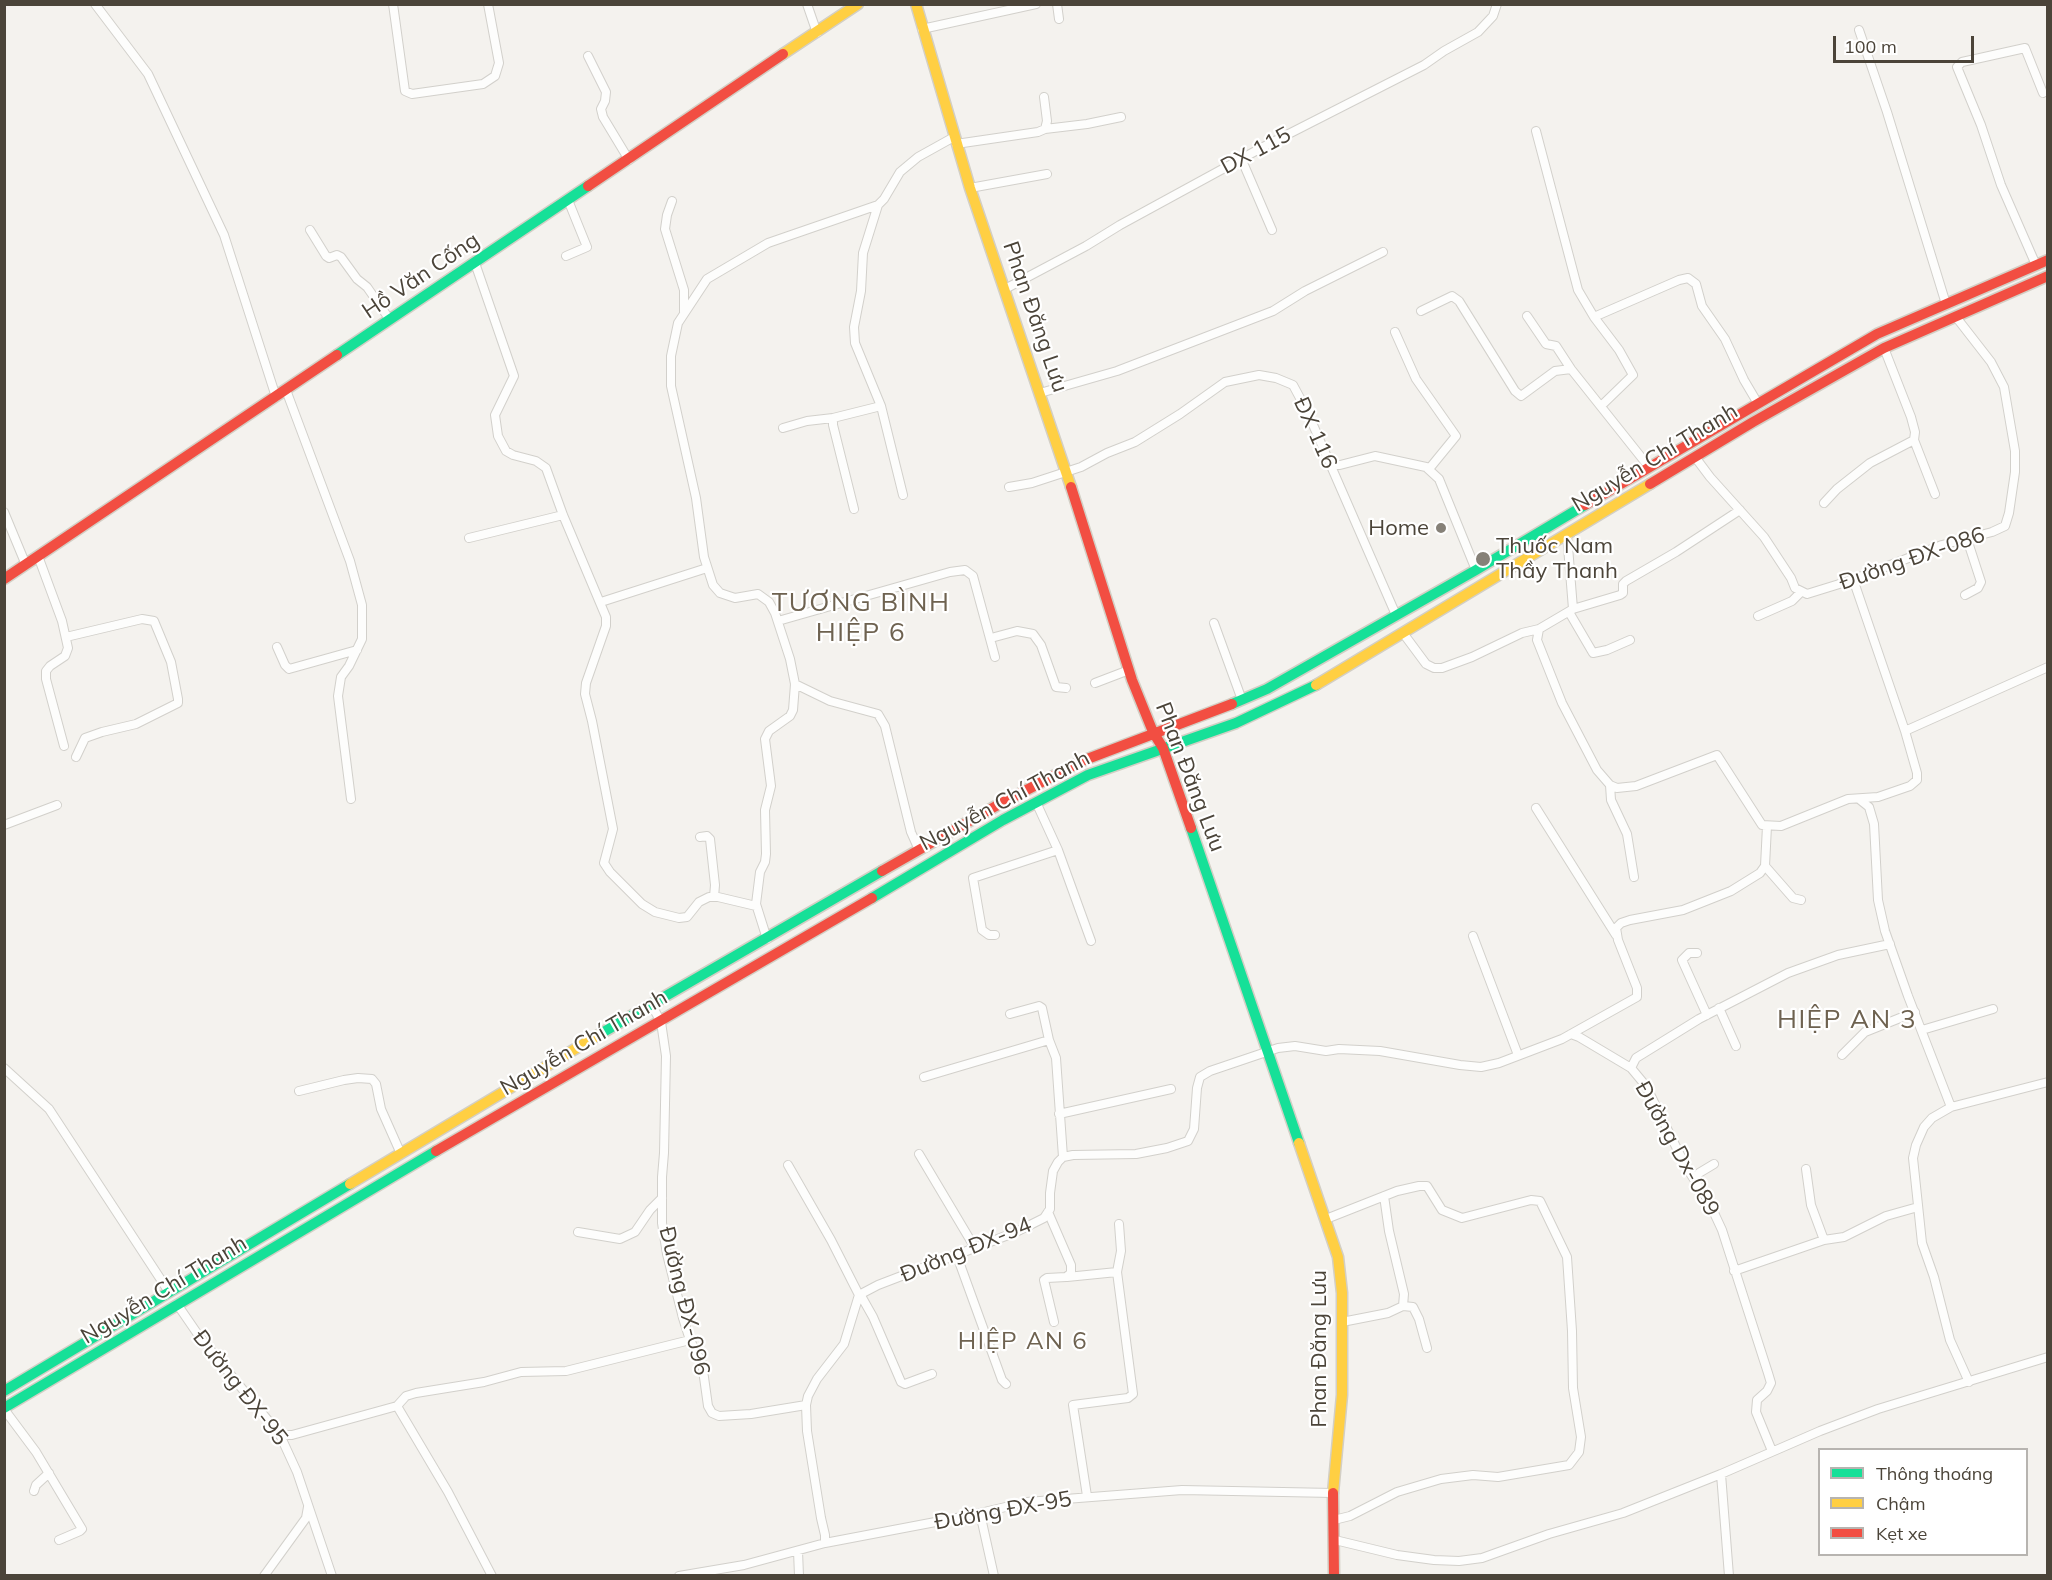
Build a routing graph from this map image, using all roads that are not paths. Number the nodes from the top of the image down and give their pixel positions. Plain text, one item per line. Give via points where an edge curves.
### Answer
1 (95, 4) edge
2 (393, 4) edge
3 (488, 4) edge
4 (807, 4) edge
5 (858, 4) edge
6 (916, 4) edge
7 (1036, 4) edge
8 (1057, 4) edge
9 (1497, 4) edge
10 (1059, 19) dead end
11 (922, 29) junction
12 (1859, 30) dead end
13 (817, 33) junction
14 (588, 56) dead end
15 (2043, 93) dead end
16 (1044, 97) dead end
17 (1121, 117) dead end
18 (1045, 129) junction
19 (1536, 131) dead end
20 (955, 141) junction
21 (1241, 158) junction
22 (629, 160) junction
23 (1047, 174) dead end
24 (969, 188) junction
25 (568, 200) junction
26 (672, 201) dead end
27 (878, 205) junction
28 (310, 230) dead end
29 (1272, 230) dead end
30 (1383, 252) dead end
31 (566, 256) dead end
32 (2048, 260) edge
33 (475, 263) junction
34 (2036, 264) junction
35 (2048, 276) edge
36 (1005, 289) junction
37 (1946, 304) junction
38 (1421, 311) dead end
39 (684, 314) junction
40 (1527, 316) dead end
41 (1594, 317) junction
42 (1956, 317) junction
43 (390, 320) junction
44 (1395, 332) dead end
45 (1877, 334) junction
46 (1884, 348) junction
47 (1572, 369) junction
48 (286, 390) junction
49 (1040, 393) junction
50 (276, 397) junction
51 (1757, 402) junction
52 (881, 406) junction
53 (1601, 406) junction
54 (832, 418) junction
55 (783, 428) dead end
56 (1914, 440) junction
57 (1695, 457) junction
58 (1330, 465) junction
59 (1649, 467) junction
60 (1429, 469) junction
61 (1066, 473) junction
62 (1009, 487) dead end
63 (1935, 494) dead end
64 (903, 495) dead end
65 (1824, 503) dead end
66 (854, 509) dead end
67 (1740, 510) junction
68 (4, 512) edge
69 (563, 515) junction
70 (1558, 519) junction
71 (1567, 534) junction
72 (469, 538) dead end
73 (1966, 539) junction
74 (38, 556) junction
75 (26, 565) junction
76 (707, 568) junction
77 (1476, 570) junction
78 (4, 579) edge
79 (1853, 579) junction
80 (1801, 592) junction
81 (1965, 595) dead end
82 (601, 602) junction
83 (1571, 611) junction
84 (1396, 615) junction
85 (1758, 616) dead end
86 (778, 621) junction
87 (1214, 623) dead end
88 (1539, 629) junction
89 (1403, 633) junction
90 (66, 637) junction
91 (991, 638) junction
92 (1630, 640) dead end
93 (277, 647) dead end
94 (357, 650) junction
95 (995, 657) dead end
96 (2048, 667) edge
97 (1128, 670) junction
98 (1095, 683) dead end
99 (795, 684) junction
100 (1066, 688) dead end
101 (1242, 700) junction
102 (1905, 731) junction
103 (1153, 732) junction
104 (64, 746) dead end
105 (1163, 748) junction
106 (76, 757) dead end
107 (1610, 785) junction
108 (351, 799) dead end
109 (1859, 799) junction
110 (1036, 802) junction
111 (57, 805) dead end
112 (1536, 808) dead end
113 (4, 825) edge
114 (1767, 826) junction
115 (700, 837) dead end
116 (919, 850) junction
117 (1058, 850) junction
118 (927, 865) junction
119 (1765, 866) junction
120 (1634, 877) dead end
121 (714, 897) junction
122 (1802, 900) dead end
123 (756, 906) junction
124 (995, 935) dead end
125 (1473, 936) dead end
126 (1617, 936) junction
127 (767, 939) junction
128 (1090, 941) dead end
129 (1890, 944) junction
130 (1697, 953) dead end
131 (651, 1004) junction
132 (1719, 1008) junction
133 (1992, 1010) dead end
134 (1915, 1012) junction
135 (1010, 1014) dead end
136 (1707, 1015) junction
137 (661, 1022) junction
138 (1922, 1030) junction
139 (1571, 1034) junction
140 (1048, 1040) junction
141 (1736, 1046) dead end
142 (1268, 1051) junction
143 (1518, 1055) junction
144 (1842, 1055) dead end
145 (4, 1068) edge
146 (1631, 1068) junction
147 (924, 1077) dead end
148 (2048, 1082) edge
149 (1171, 1089) dead end
150 (299, 1091) dead end
151 (1951, 1107) junction
152 (1059, 1114) junction
153 (401, 1154) junction
154 (919, 1154) dead end
155 (1063, 1157) junction
156 (1714, 1164) dead end
157 (788, 1165) dead end
158 (1806, 1169) dead end
159 (1694, 1179) junction
160 (1384, 1196) junction
161 (662, 1198) junction
162 (1918, 1207) junction
163 (1048, 1212) junction
164 (1326, 1220) junction
165 (1119, 1224) dead end
166 (578, 1232) dead end
167 (1824, 1239) junction
168 (975, 1248) junction
169 (957, 1256) junction
170 (1734, 1271) junction
171 (1117, 1272) junction
172 (1066, 1277) junction
173 (169, 1292) junction
174 (860, 1295) junction
175 (177, 1304) junction
176 (1403, 1306) junction
177 (1054, 1322) dead end
178 (1342, 1322) junction
179 (690, 1340) junction
180 (1427, 1348) dead end
181 (2048, 1357) edge
182 (932, 1374) dead end
183 (1969, 1382) junction
184 (1006, 1384) dead end
185 (4, 1391) edge
186 (806, 1405) junction
187 (397, 1406) junction
188 (4, 1408) edge
189 (280, 1435) junction
190 (1772, 1451) junction
191 (49, 1473) junction
192 (1721, 1474) junction
193 (34, 1491) dead end
194 (1333, 1493) junction
195 (1087, 1496) junction
196 (308, 1506) junction
197 (980, 1513) junction
198 (1334, 1520) junction
199 (59, 1540) dead end
200 (1335, 1540) junction
201 (825, 1544) junction
202 (798, 1551) junction
203 (264, 1575) edge
204 (332, 1575) edge
205 (492, 1575) edge
206 (679, 1575) edge
207 (799, 1575) edge
208 (994, 1575) edge
209 (1334, 1575) edge
210 (1729, 1575) edge

1 - 50 street via 148,74 219,224
2 - 3 street via 405,91 412,94 483,84 495,75 499,63
4 - 13 street
5 - 13 main road, Hồ Văn Cống
6 - 11 main road, Phan Đăng Lưu
7 - 11 street
8 - 10 street
9 - 21 street, DX 115 via 1493,16 1478,32 1424,65
11 - 20 main road, Phan Đăng Lưu
12 - 37 street
13 - 22 main road, Hồ Văn Cống
14 - 22 street via 606,92 603,117
15 - 34 street via 2025,48 1962,62 1957,67 2001,185
16 - 18 street
17 - 18 street
18 - 20 street
19 - 41 street via 1575,282
20 - 24 main road, Phan Đăng Lưu
20 - 27 street via 918,157 900,172
21 - 29 street
21 - 36 street, DX 115
22 - 25 main road, Hồ Văn Cống
23 - 24 street
24 - 36 main road, Phan Đăng Lưu
25 - 31 street via 587,247
25 - 33 main road, Hồ Văn Cống
26 - 39 street via 664,229 684,290
27 - 39 street via 768,243 707,279
27 - 52 street via 863,253 854,327 858,352
28 - 43 street via 326,256 340,257
30 - 49 street via 1273,311 1117,371
32 - 34 main road, Nguyễn Chí Thanh
33 - 43 main road, Hồ Văn Cống
33 - 69 street via 514,376 495,415 498,436 506,451 546,468
34 - 37 main road, Nguyễn Chí Thanh
35 - 42 main road, Nguyễn Chí Thanh
36 - 49 main road, Phan Đăng Lưu
37 - 45 main road, Nguyễn Chí Thanh
38 - 47 street via 1452,297 1459,301 1521,396 1555,371
39 - 76 street via 678,323 671,357 671,386
40 - 47 street via 1546,344 1556,346
41 - 51 street via 1688,278 1696,284 1702,306 1725,339
41 - 53 street via 1633,375
42 - 46 main road, Nguyễn Chí Thanh
42 - 73 street, Đường ĐX-086 via 1991,362 2004,387 2015,451 2014,482 2005,526
43 - 48 main road, Hồ Văn Cống
44 - 60 street via 1416,379 1456,436
45 - 46 main road
45 - 51 main road, Nguyễn Chí Thanh
46 - 56 street via 1911,417
46 - 57 main road, Nguyễn Chí Thanh
47 - 53 street
48 - 50 main road, Hồ Văn Cống
48 - 94 street via 350,561 362,605 362,639
49 - 61 main road, Phan Đăng Lưu
50 - 74 main road, Hồ Văn Cống
51 - 59 main road, Nguyễn Chí Thanh
52 - 54 street
52 - 64 street
53 - 59 street
54 - 55 street
54 - 66 street
56 - 63 street
56 - 65 street via 1870,464
57 - 67 street
57 - 71 main road, Nguyễn Chí Thanh
58 - 60 street via 1375,456
58 - 61 street, ĐX 116 via 1293,385 1259,375 1225,382 1135,442
58 - 84 street, ĐX 116
59 - 70 main road, Nguyễn Chí Thanh
60 - 77 street via 1439,479
61 - 62 street, ĐX 116
61 - 97 main road, Phan Đăng Lưu
67 - 80 street via 1771,546
67 - 83 street via 1626,581 1620,595
68 - 75 street
69 - 72 street
69 - 82 street
70 - 71 main road
70 - 77 main road, Nguyễn Chí Thanh
71 - 83 street
71 - 89 main road, Nguyễn Chí Thanh
73 - 79 street, Đường ĐX-086
73 - 81 street via 1981,582
74 - 75 main road, Hồ Văn Cống
74 - 90 street
75 - 78 main road, Hồ Văn Cống
76 - 82 street
76 - 86 street via 720,593 735,598 758,594 769,602
77 - 84 main road, Nguyễn Chí Thanh
79 - 80 street, Đường ĐX-086 via 1807,594
79 - 102 street
80 - 85 street via 1792,601
82 - 121 street via 606,626 585,694 613,829 604,862 642,904 655,912 687,917 699,902
83 - 88 street
83 - 92 street via 1593,652
84 - 101 main road, Nguyễn Chí Thanh
86 - 91 street via 965,570 973,576
86 - 99 street
87 - 101 street
88 - 89 street via 1442,668 1426,664
88 - 107 street via 1541,653 1562,703 1597,770
89 - 105 main road, Nguyễn Chí Thanh via 1273,707
90 - 104 street via 65,656 46,671
90 - 106 street via 142,619 154,621 171,662 178,699 178,703 136,724 85,738
91 - 95 street
91 - 100 street via 1017,631 1033,634 1056,687
93 - 94 street via 289,669
94 - 108 street via 341,678 338,696
96 - 102 street
97 - 98 street
97 - 103 main road, Phan Đăng Lưu
99 - 116 street via 830,702 878,714 885,726
99 - 123 street via 790,716 769,731 765,739 771,786 765,810 765,862
101 - 103 main road, Nguyễn Chí Thanh
102 - 109 street via 1917,780 1910,786
103 - 105 main road, Phan Đăng Lưu
103 - 116 main road, Nguyễn Chí Thanh via 1082,760
105 - 110 main road, Nguyễn Chí Thanh via 1088,775
105 - 142 main road, Phan Đăng Lưu
107 - 114 street via 1636,786 1717,755 1757,819
107 - 120 street via 1611,800 1627,834
109 - 114 street via 1844,801 1781,826
109 - 129 street via 1869,807 1873,821 1878,900
110 - 117 street
110 - 118 main road, Nguyễn Chí Thanh
111 - 113 street
112 - 126 street
114 - 119 street
115 - 121 street via 710,839
116 - 118 main road
116 - 127 main road, Nguyễn Chí Thanh
117 - 124 street via 973,878 982,930
117 - 128 street
118 - 137 main road, Nguyễn Chí Thanh
119 - 122 street via 1792,898
119 - 126 street via 1731,891 1683,910 1621,923 1616,928
121 - 123 street
123 - 127 street
125 - 143 street
126 - 139 street via 1637,997
127 - 131 main road, Nguyễn Chí Thanh
129 - 132 street via 1838,955 1788,973
129 - 134 street
130 - 136 street via 1689,953 1682,960
131 - 137 street
131 - 153 main road, Nguyễn Chí Thanh
132 - 136 street
132 - 141 street
133 - 138 street
134 - 138 street
134 - 144 street via 1864,1032
135 - 140 street via 1042,1008
136 - 146 street via 1636,1058
137 - 161 street, Đường ĐX-096 via 666,1056
137 - 175 main road, Nguyễn Chí Thanh
138 - 151 street
139 - 143 street
139 - 146 street, Đường Dx-089
140 - 147 street
140 - 152 street via 1056,1058
142 - 143 street via 1295,1046 1326,1051 1380,1051 1481,1067
142 - 155 street via 1200,1077 1194,1129 1188,1141 1136,1154
142 - 164 main road, Phan Đăng Lưu
145 - 173 street via 49,1109
146 - 159 street, Đường Dx-089 via 1646,1086
148 - 151 street
149 - 152 street
150 - 153 street via 344,1080 372,1079
151 - 162 street via 1932,1118 1916,1144 1913,1158
152 - 155 street
153 - 173 main road, Nguyễn Chí Thanh
154 - 168 street
155 - 163 street, Đường ĐX-94 via 1053,1171
156 - 159 street
157 - 174 street
158 - 167 street via 1811,1205
159 - 170 street, Đường Dx-089 via 1722,1230
160 - 164 street
160 - 176 street via 1404,1294
160 - 198 street via 1427,1186 1442,1210 1461,1218 1532,1200 1540,1202 1567,1257 1579,1452 1569,1465 1498,1477 1441,1479 1397,1492
161 - 166 street via 635,1232 620,1239
161 - 179 street, Đường ĐX-096 via 668,1254
162 - 167 street via 1886,1216 1844,1237
162 - 183 street via 1922,1243 1950,1340
163 - 168 street, Đường ĐX-94 via 1016,1232
163 - 172 street via 1071,1265 1071,1273
164 - 178 main road, Phan Đăng Lưu via 1338,1257
165 - 171 street via 1121,1251
167 - 170 street
168 - 169 street, Đường ĐX-94
169 - 174 street, Đường ĐX-94
169 - 184 street
170 - 190 street, Đường Dx-089 via 1771,1383 1756,1400 1756,1412
171 - 172 street
171 - 195 street via 1133,1394 1128,1398 1073,1405
172 - 177 street via 1044,1280
173 - 175 main road
173 - 185 main road, Nguyễn Chí Thanh
174 - 182 street via 901,1382
174 - 186 street via 844,1344 817,1379
175 - 188 main road, Nguyễn Chí Thanh
175 - 189 street, Đường ĐX-95
176 - 178 street
176 - 180 street via 1413,1306
178 - 194 main road, Phan Đăng Lưu via 1342,1395
179 - 186 street, Đường ĐX-096 via 702,1363 712,1413 751,1414
179 - 187 street via 566,1371 521,1372 416,1393 406,1396
181 - 183 street
183 - 190 street via 1878,1409
186 - 201 street
187 - 189 street
187 - 205 street
188 - 191 street
189 - 196 street, Đường ĐX-95
190 - 192 street
191 - 193 street
191 - 199 street via 82,1529
192 - 200 street via 1623,1513 1482,1558 1434,1560
192 - 210 street
194 - 195 street, Đường ĐX-95 via 1182,1490
194 - 198 main road, Phan Đăng Lưu
195 - 197 street, Đường ĐX-95 via 1027,1502
196 - 203 street via 306,1518
196 - 204 street, Đường ĐX-95
197 - 201 street, Đường ĐX-95
197 - 208 street
198 - 200 main road, Phan Đăng Lưu
200 - 209 main road, Phan Đăng Lưu
201 - 202 street, Đường ĐX-95
202 - 206 street, Đường ĐX-95 via 744,1565
202 - 207 street

